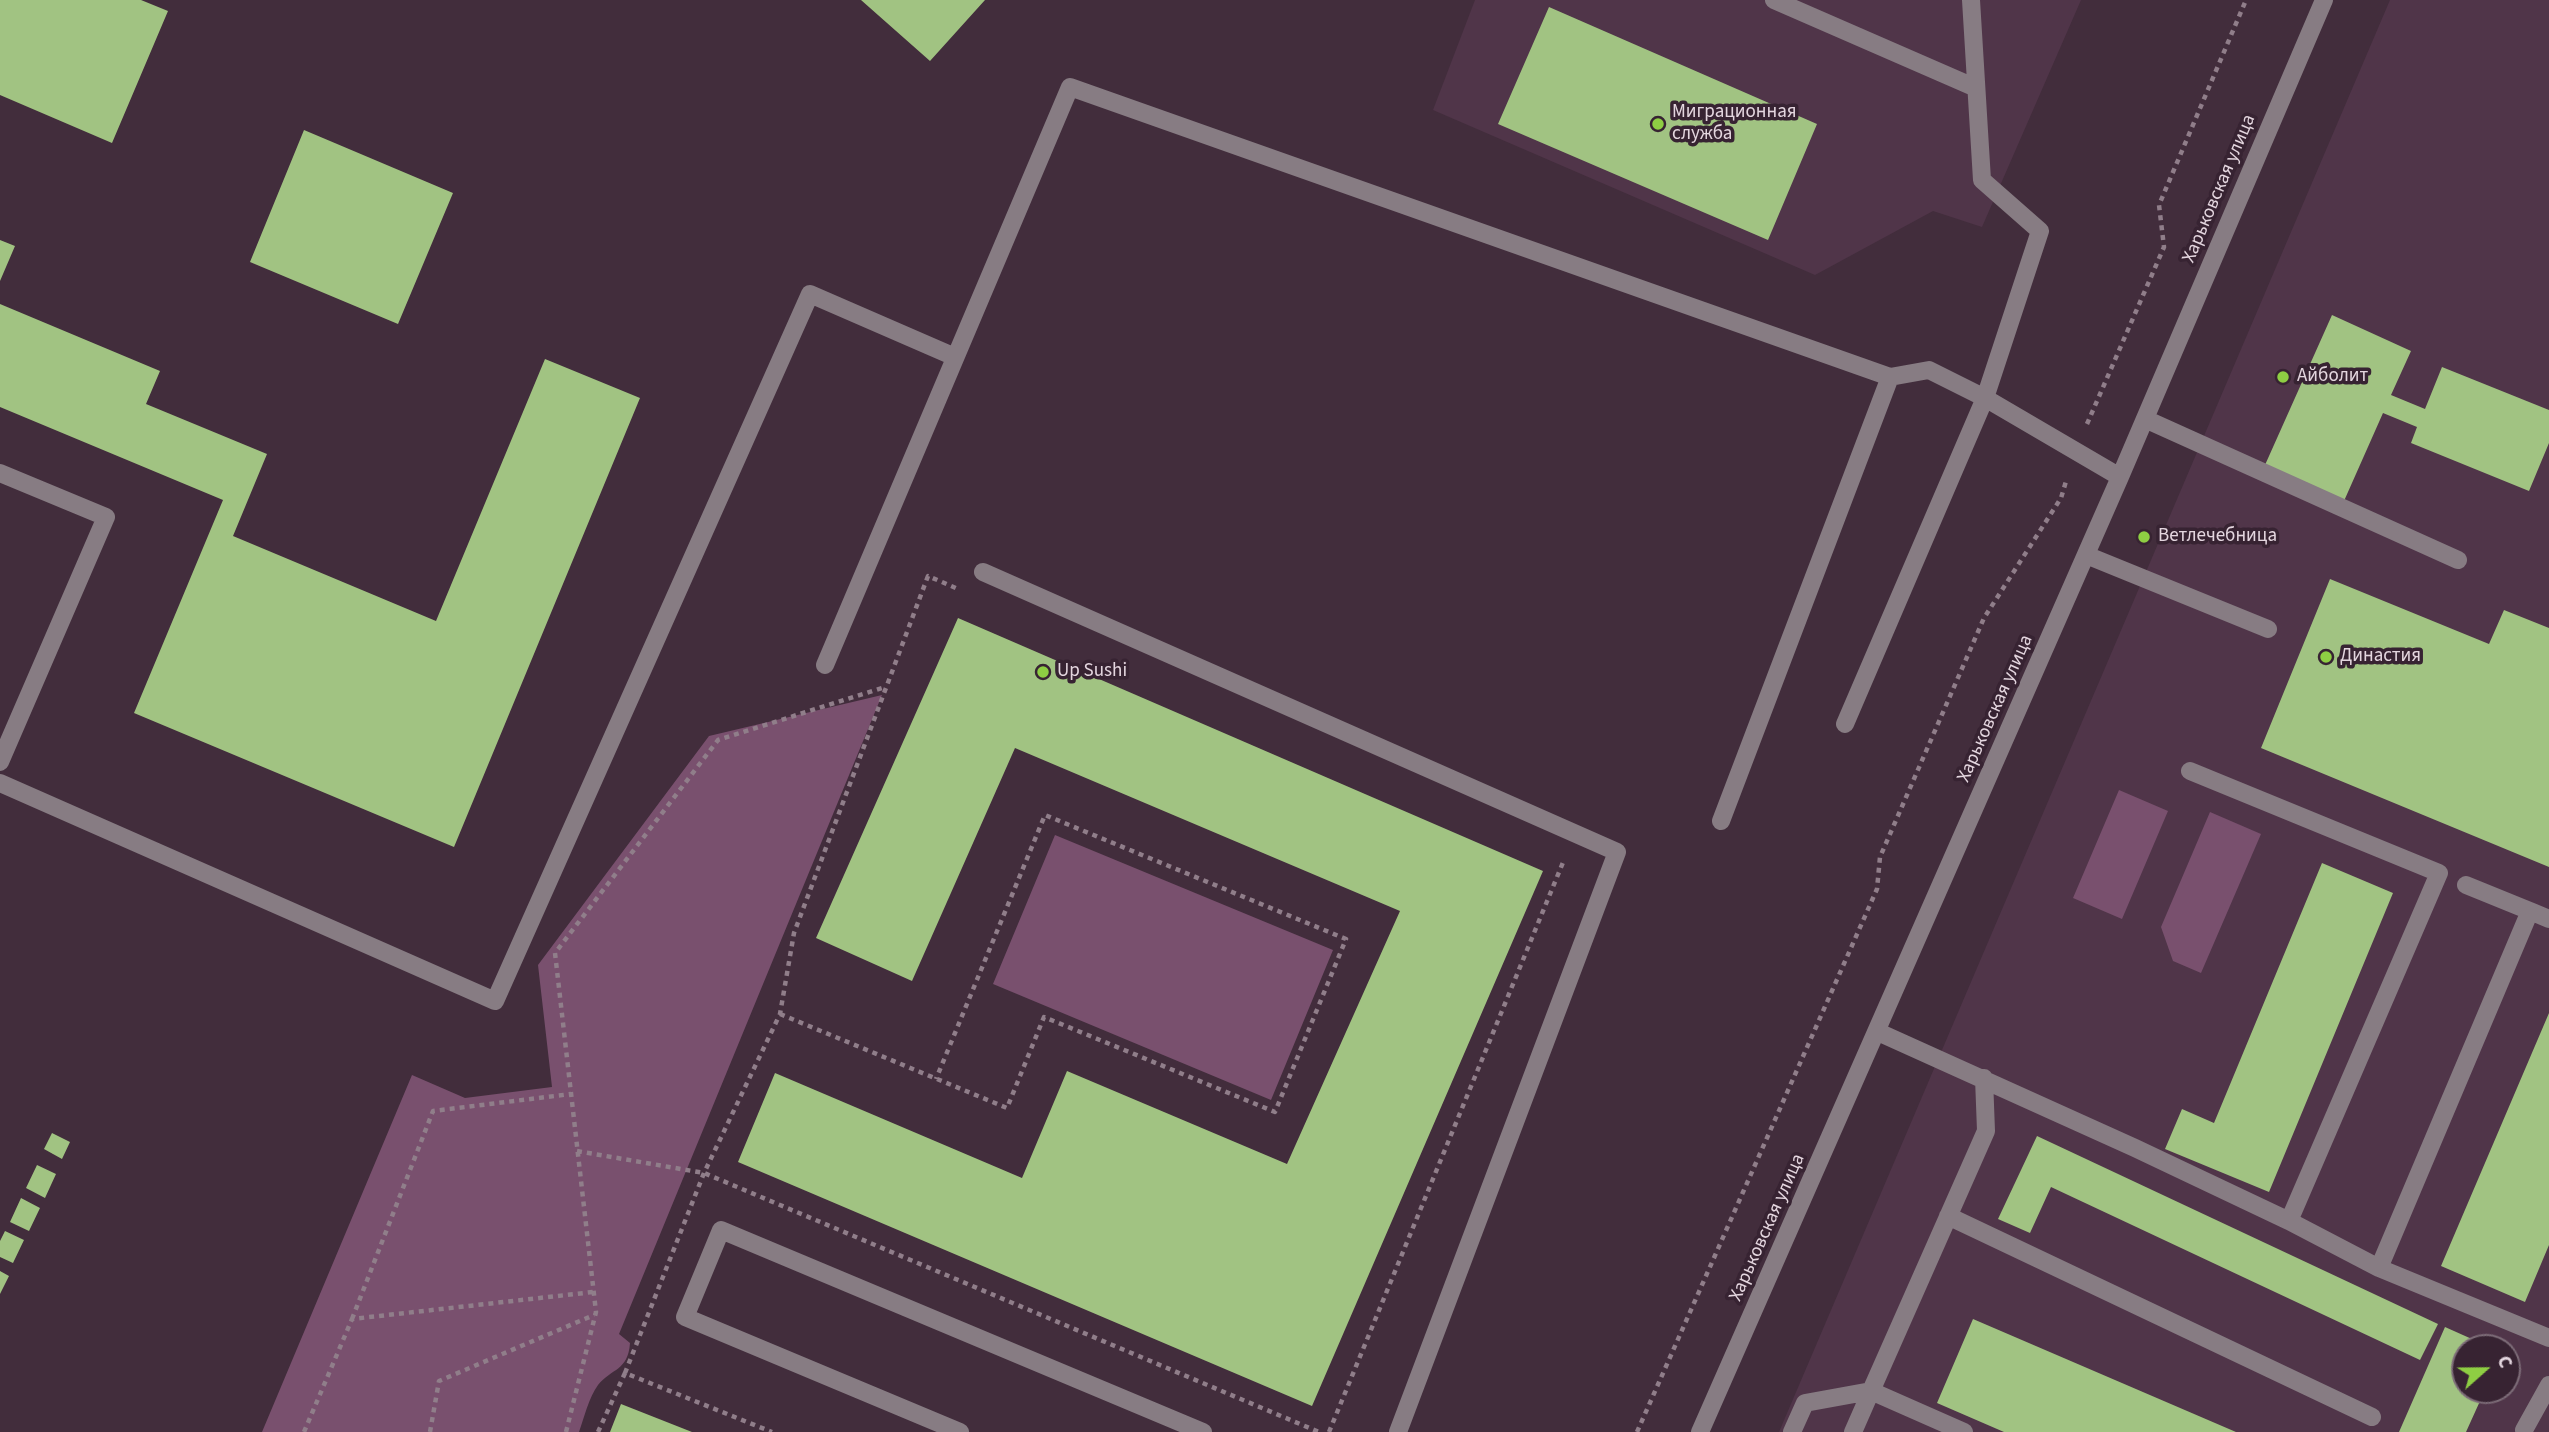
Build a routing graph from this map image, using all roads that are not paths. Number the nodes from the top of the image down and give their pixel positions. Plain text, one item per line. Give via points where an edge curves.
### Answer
1 (1774, 0) edge
2 (1970, 0) edge
3 (2324, 0) edge
4 (1976, 88) junction
5 (955, 357) junction
6 (1890, 377) junction
7 (1985, 398) junction
8 (2145, 419) junction
9 (0, 473) edge
10 (2120, 477) junction
11 (2086, 555) junction
12 (2458, 560) dead end
13 (983, 572) dead end
14 (2268, 629) dead end
15 (825, 666) dead end
16 (1845, 724) dead end
17 (0, 762) edge
18 (2190, 771) dead end
19 (0, 783) edge
20 (1721, 821) dead end
21 (2466, 885) dead end
22 (2530, 911) junction
23 (2549, 919) edge
24 (1878, 1032) junction
25 (1984, 1078) junction
26 (1948, 1216) junction
27 (2289, 1221) junction
28 (2379, 1268) junction
29 (2549, 1338) edge
30 (2549, 1385) edge
31 (1871, 1391) junction
32 (2372, 1418) dead end
33 (2525, 1431) edge
34 (960, 1432) edge
35 (1203, 1432) edge
36 (1398, 1432) edge
37 (1700, 1432) edge
38 (1792, 1432) edge
39 (1853, 1432) edge
40 (1964, 1432) edge

1 - 4 street
2 - 4 street
3 - 8 street, Харьковская улица
4 - 7 street via 1982,180 2039,231
5 - 6 street via 1070,87
5 - 15 street
5 - 19 street via 810,294 495,1000
6 - 7 street via 1929,370
6 - 20 street
7 - 10 street
7 - 16 street
8 - 10 street, Харьковская улица
8 - 12 street
9 - 17 street via 106,517
10 - 11 street, Харьковская улица
11 - 14 street
11 - 24 street, Харьковская улица
13 - 36 street via 1617,852
18 - 27 street via 2439,873
21 - 22 street
22 - 23 street
22 - 28 street
24 - 25 street
24 - 37 street, Харьковская улица
25 - 26 street via 1986,1131
25 - 27 street
26 - 31 street
26 - 32 street
27 - 28 street
28 - 29 street
30 - 33 street
31 - 38 street via 1805,1403
31 - 39 street
31 - 40 street
34 - 35 street via 685,1317 721,1230

